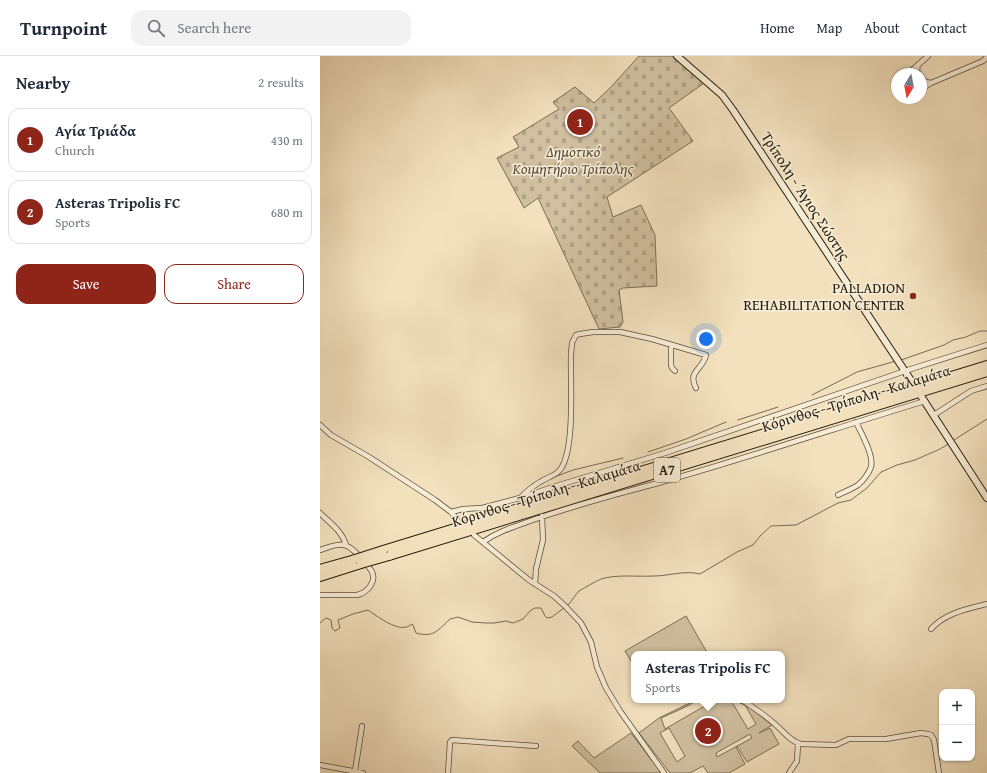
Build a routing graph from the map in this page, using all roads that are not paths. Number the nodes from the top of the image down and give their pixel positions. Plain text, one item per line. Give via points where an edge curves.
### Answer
1 (677, 56) edge
2 (928, 56) edge
3 (987, 57) edge
4 (918, 65) junction
5 (914, 68) edge
6 (917, 68) edge
7 (927, 82) edge
8 (931, 83) junction
9 (927, 85) edge
10 (671, 345) junction
11 (987, 345) edge
12 (987, 365) edge
13 (675, 371) dead end
14 (905, 371) junction
15 (987, 372) edge
16 (912, 382) dead end
17 (987, 386) edge
18 (696, 388) dead end
19 (923, 398) joint
20 (934, 415) junction
21 (856, 422) junction
22 (320, 425) edge
23 (838, 495) dead end
24 (520, 498) junction
25 (987, 498) edge
26 (451, 512) junction
27 (320, 513) edge
28 (542, 516) junction
29 (458, 521) dead end
30 (474, 535) dead end
31 (483, 542) junction
32 (346, 545) junction
33 (320, 550) edge
34 (386, 553) junction
35 (358, 562) junction
36 (320, 569) edge
37 (320, 578) edge
38 (535, 584) junction
39 (320, 595) edge
40 (987, 604) edge
41 (931, 630) dead end
42 (746, 703) edge
43 (362, 726) dead end
44 (798, 744) junction
45 (536, 746) dead end
46 (320, 765) edge
47 (355, 771) junction
48 (348, 772) edge
49 (363, 773) edge
50 (448, 773) edge
51 (664, 773) edge
52 (789, 773) edge
53 (939, 773) edge

1 - 14 main road, Τρίπολη - Άγιος Σώστης via 722,95 733,110
2 - 4 street
3 - 8 street
4 - 5 street
4 - 6 street
7 - 8 street
8 - 9 street
10 - 13 street via 671,365
10 - 18 street via 706,355 704,363 694,375
10 - 24 street via 620,332 575,336 571,354 571,428 566,457 559,471 528,490
11 - 14 street
12 - 34 highway, Κόρινθος - Τρίπολη - Καλαμάτα / Α7
14 - 16 main road, Τρίπολη - Άγιος Σώστης
14 - 24 street via 665,454
15 - 34 highway, Κόρινθος - Τρίπολη - Καλαμάτα / Α7
17 - 20 street via 971,391
19 - 20 main road
19 - 21 street
20 - 25 main road
21 - 23 street via 871,458 871,467 858,485
21 - 28 street via 773,449
22 - 26 street via 331,435 369,457
24 - 26 street via 482,508
26 - 29 street
27 - 32 street via 343,536
28 - 31 street via 494,534
28 - 38 street via 543,540
30 - 31 street
31 - 38 street
32 - 33 street
32 - 39 street via 372,571 372,584 362,594
34 - 35 highway, Κόρινθος - Τρίπολη - Καλαμάτα / Α7, bridge
35 - 36 highway, Κόρινθος - Τρίπολη - Καλαμάτα / Α7
35 - 37 highway, Κόρινθος - Τρίπολη - Καλαμάτα / Α7
38 - 51 street via 554,596 581,623 587,632 597,667 611,696
40 - 41 street via 947,617
42 - 44 street
43 - 47 street
44 - 52 street via 797,761
44 - 53 street via 836,745 849,739 886,739 928,734 934,740
45 - 50 street via 452,740
46 - 48 street
47 - 48 street
47 - 49 street

